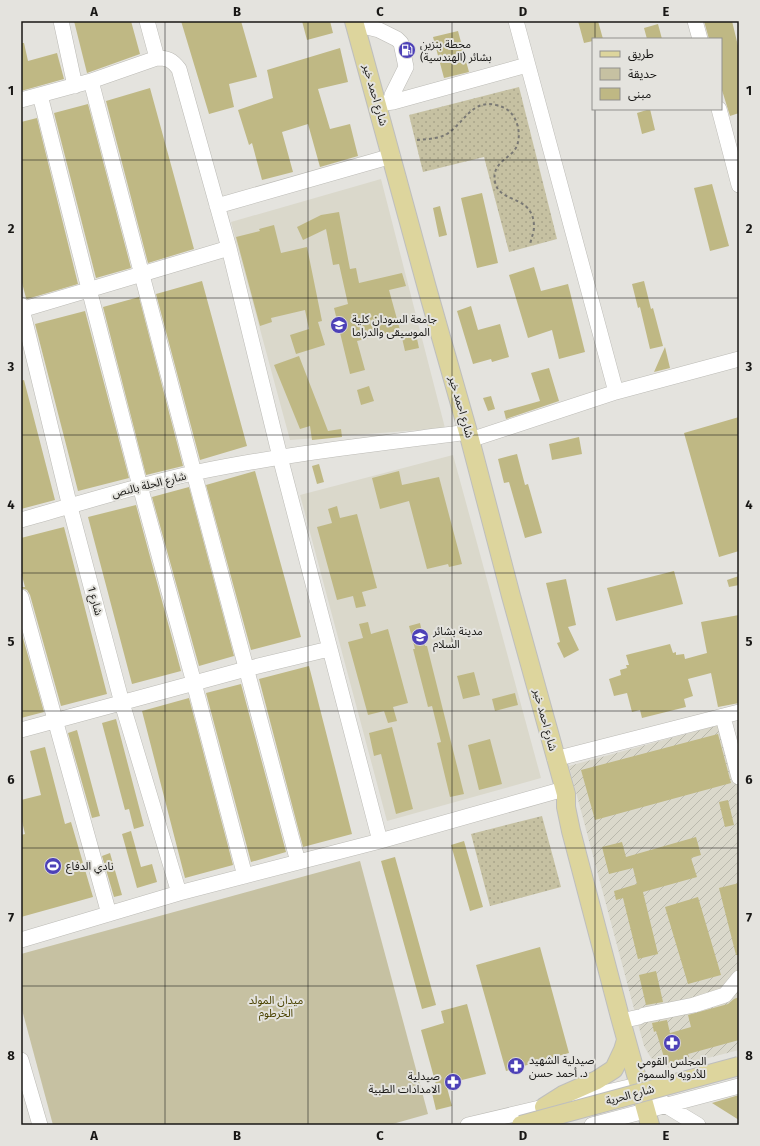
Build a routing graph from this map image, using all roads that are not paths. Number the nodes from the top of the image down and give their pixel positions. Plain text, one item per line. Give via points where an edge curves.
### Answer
1 (61, 21) edge
2 (147, 21) edge
3 (516, 21) edge
4 (695, 21) edge
5 (354, 23) edge
6 (700, 38) edge
7 (157, 58) junction
8 (527, 65) junction
9 (91, 81) junction
10 (74, 86) junction
11 (40, 95) junction
12 (21, 100) edge
13 (385, 103) junction
14 (718, 110) edge
15 (392, 156) junction
16 (739, 185) edge
17 (217, 206) junction
18 (229, 248) junction
19 (142, 274) junction
20 (89, 289) junction
21 (21, 308) edge
22 (739, 359) edge
23 (616, 392) junction
24 (469, 436) junction
25 (280, 457) junction
26 (194, 473) junction
27 (140, 486) junction
28 (70, 506) junction
29 (21, 520) edge
30 (21, 597) edge
31 (329, 649) junction
32 (246, 669) junction
33 (194, 683) junction
34 (122, 702) junction
35 (739, 712) edge
36 (723, 717) junction
37 (54, 720) junction
38 (21, 730) edge
39 (555, 759) junction
40 (739, 777) edge
41 (565, 791) junction
42 (380, 841) junction
43 (298, 862) junction
44 (244, 876) junction
45 (179, 893) junction
46 (109, 914) junction
47 (21, 940) edge
48 (739, 978) edge
49 (638, 1017) junction
50 (626, 1040) junction
51 (739, 1058) edge
52 (21, 1060) edge
53 (739, 1066) edge
54 (739, 1078) edge
55 (24, 1082) edge
56 (641, 1086) junction
57 (739, 1086) edge
58 (544, 1107) junction
59 (654, 1112) edge
60 (40, 1125) edge
61 (468, 1125) edge
62 (521, 1125) edge
63 (568, 1125) edge
64 (592, 1125) edge
65 (660, 1125) edge
66 (698, 1125) edge

1 - 10 street
2 - 7 street
3 - 8 street
4 - 6 street
5 - 13 main road, شارع احمد خير
5 - 13 street via 379,30 400,43 406,67 392,95
7 - 9 street
7 - 17 street via 169,58 179,69
8 - 13 street
8 - 23 street
9 - 10 street
9 - 19 street
10 - 11 street
11 - 12 street
11 - 20 street
13 - 15 main road, شارع احمد خير
14 - 16 street
15 - 17 street
15 - 24 main road, شارع احمد خير
17 - 18 street
18 - 19 street
18 - 25 street
19 - 20 street
19 - 26 street
20 - 21 street
20 - 27 street
21 - 28 street, شارع 1
22 - 23 street, شارع الحلة بالنص
23 - 24 street, شارع الحلة بالنص
24 - 25 street, شارع الحلة بالنص
24 - 39 main road, شارع احمد خير
25 - 26 street, شارع الحلة بالنص
25 - 31 street
26 - 27 street, شارع الحلة بالنص
26 - 32 street
27 - 28 street, شارع الحلة بالنص
27 - 33 street
28 - 29 street, شارع الحلة بالنص
28 - 34 street, شارع 1
30 - 37 street
31 - 32 street
31 - 42 street
32 - 33 street
32 - 43 street
33 - 34 street
33 - 44 street
34 - 37 street
34 - 45 street, شارع 1
35 - 36 street
36 - 39 street
36 - 40 street
37 - 38 street
37 - 46 street
39 - 41 main road, شارع احمد خير
41 - 42 street
41 - 49 main road, شارع احمد خير via 573,806
41 - 50 main road, شارع احمد خير via 571,831
42 - 43 street
43 - 44 street
44 - 45 street
45 - 46 street
46 - 47 street
48 - 49 street via 725,995 694,1005
49 - 56 main road, شارع احمد خير
50 - 56 main road, شارع احمد خير
50 - 58 main road via 614,1069
51 - 56 street
52 - 55 street
53 - 62 main road, شارع الحرية, bridge
54 - 63 main road, شارع الحرية
55 - 60 street
56 - 58 street
56 - 59 main road, شارع احمد خير
57 - 59 street
58 - 61 street
59 - 64 street
59 - 65 main road, شارع احمد خير
59 - 66 street

